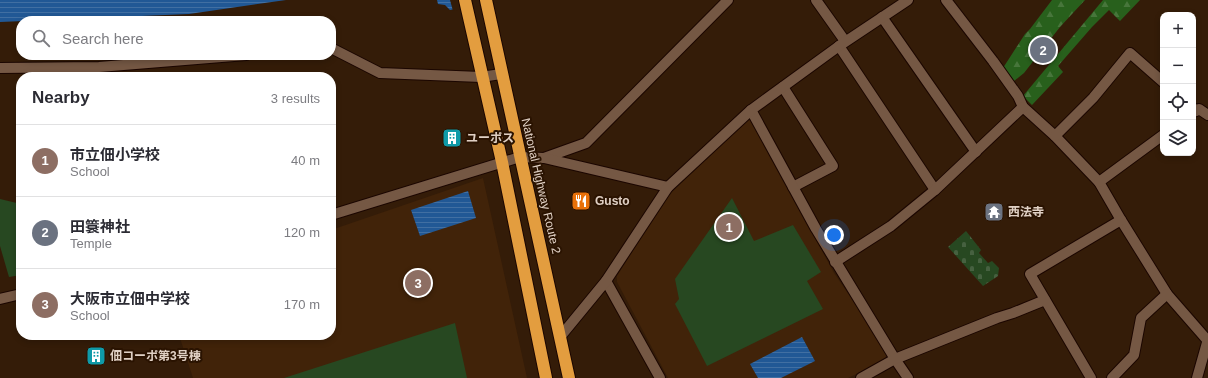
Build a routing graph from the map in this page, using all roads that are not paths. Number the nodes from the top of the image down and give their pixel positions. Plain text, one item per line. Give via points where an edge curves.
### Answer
1 (465, 0) edge
2 (486, 0) edge
3 (728, 0) edge
4 (816, 0) edge
5 (908, 0) edge
6 (946, 0) edge
7 (882, 17) junction
8 (842, 43) junction
9 (336, 51) edge
10 (185, 60) edge
11 (0, 68) edge
12 (501, 74) junction
13 (481, 77) junction
14 (1160, 79) edge
15 (783, 87) junction
16 (1023, 107) junction
17 (751, 110) junction
18 (1196, 110) edge
19 (1208, 115) edge
20 (1055, 136) junction
21 (1160, 137) edge
22 (976, 152) junction
23 (520, 158) junction
24 (544, 158) junction
25 (502, 162) junction
26 (1099, 182) junction
27 (668, 187) junction
28 (792, 187) junction
29 (935, 190) junction
30 (336, 213) edge
31 (1121, 220) junction
32 (836, 262) junction
33 (606, 281) junction
34 (1167, 294) junction
35 (16, 295) edge
36 (0, 299) edge
37 (1045, 300) junction
38 (560, 337) junction
39 (1208, 340) edge
40 (895, 359) junction
41 (546, 378) edge
42 (569, 378) edge
43 (660, 378) edge
44 (861, 378) edge
45 (908, 378) edge
46 (1091, 378) edge
47 (1112, 378) edge
48 (1197, 378) edge

1 - 13 highway
2 - 12 highway, National Highway Route 2
3 - 24 street via 586,142
4 - 8 street
5 - 7 street
6 - 16 street via 993,61
7 - 8 street
7 - 22 street
8 - 15 street
8 - 29 street
9 - 13 street via 380,73
10 - 11 street via 99,67
12 - 13 street
12 - 23 highway, National Highway Route 2
13 - 25 highway
14 - 20 street via 1130,53 1093,98
15 - 17 street
15 - 28 street via 833,166
16 - 20 street
16 - 22 street
17 - 27 street
17 - 28 street
18 - 19 street
20 - 26 street
21 - 26 street
22 - 29 street
23 - 24 street
23 - 25 street
23 - 38 highway, National Highway Route 2
24 - 27 street
25 - 30 street
25 - 41 highway
26 - 31 street
27 - 33 street
28 - 32 street
29 - 32 street via 891,226
31 - 34 street
31 - 37 street via 1030,274
32 - 40 street
33 - 38 street
33 - 43 street
34 - 39 street
34 - 47 street via 1141,318 1134,355
35 - 36 street
37 - 40 street
37 - 46 street
38 - 42 highway, National Highway Route 2
39 - 48 street
40 - 44 street
40 - 45 street

